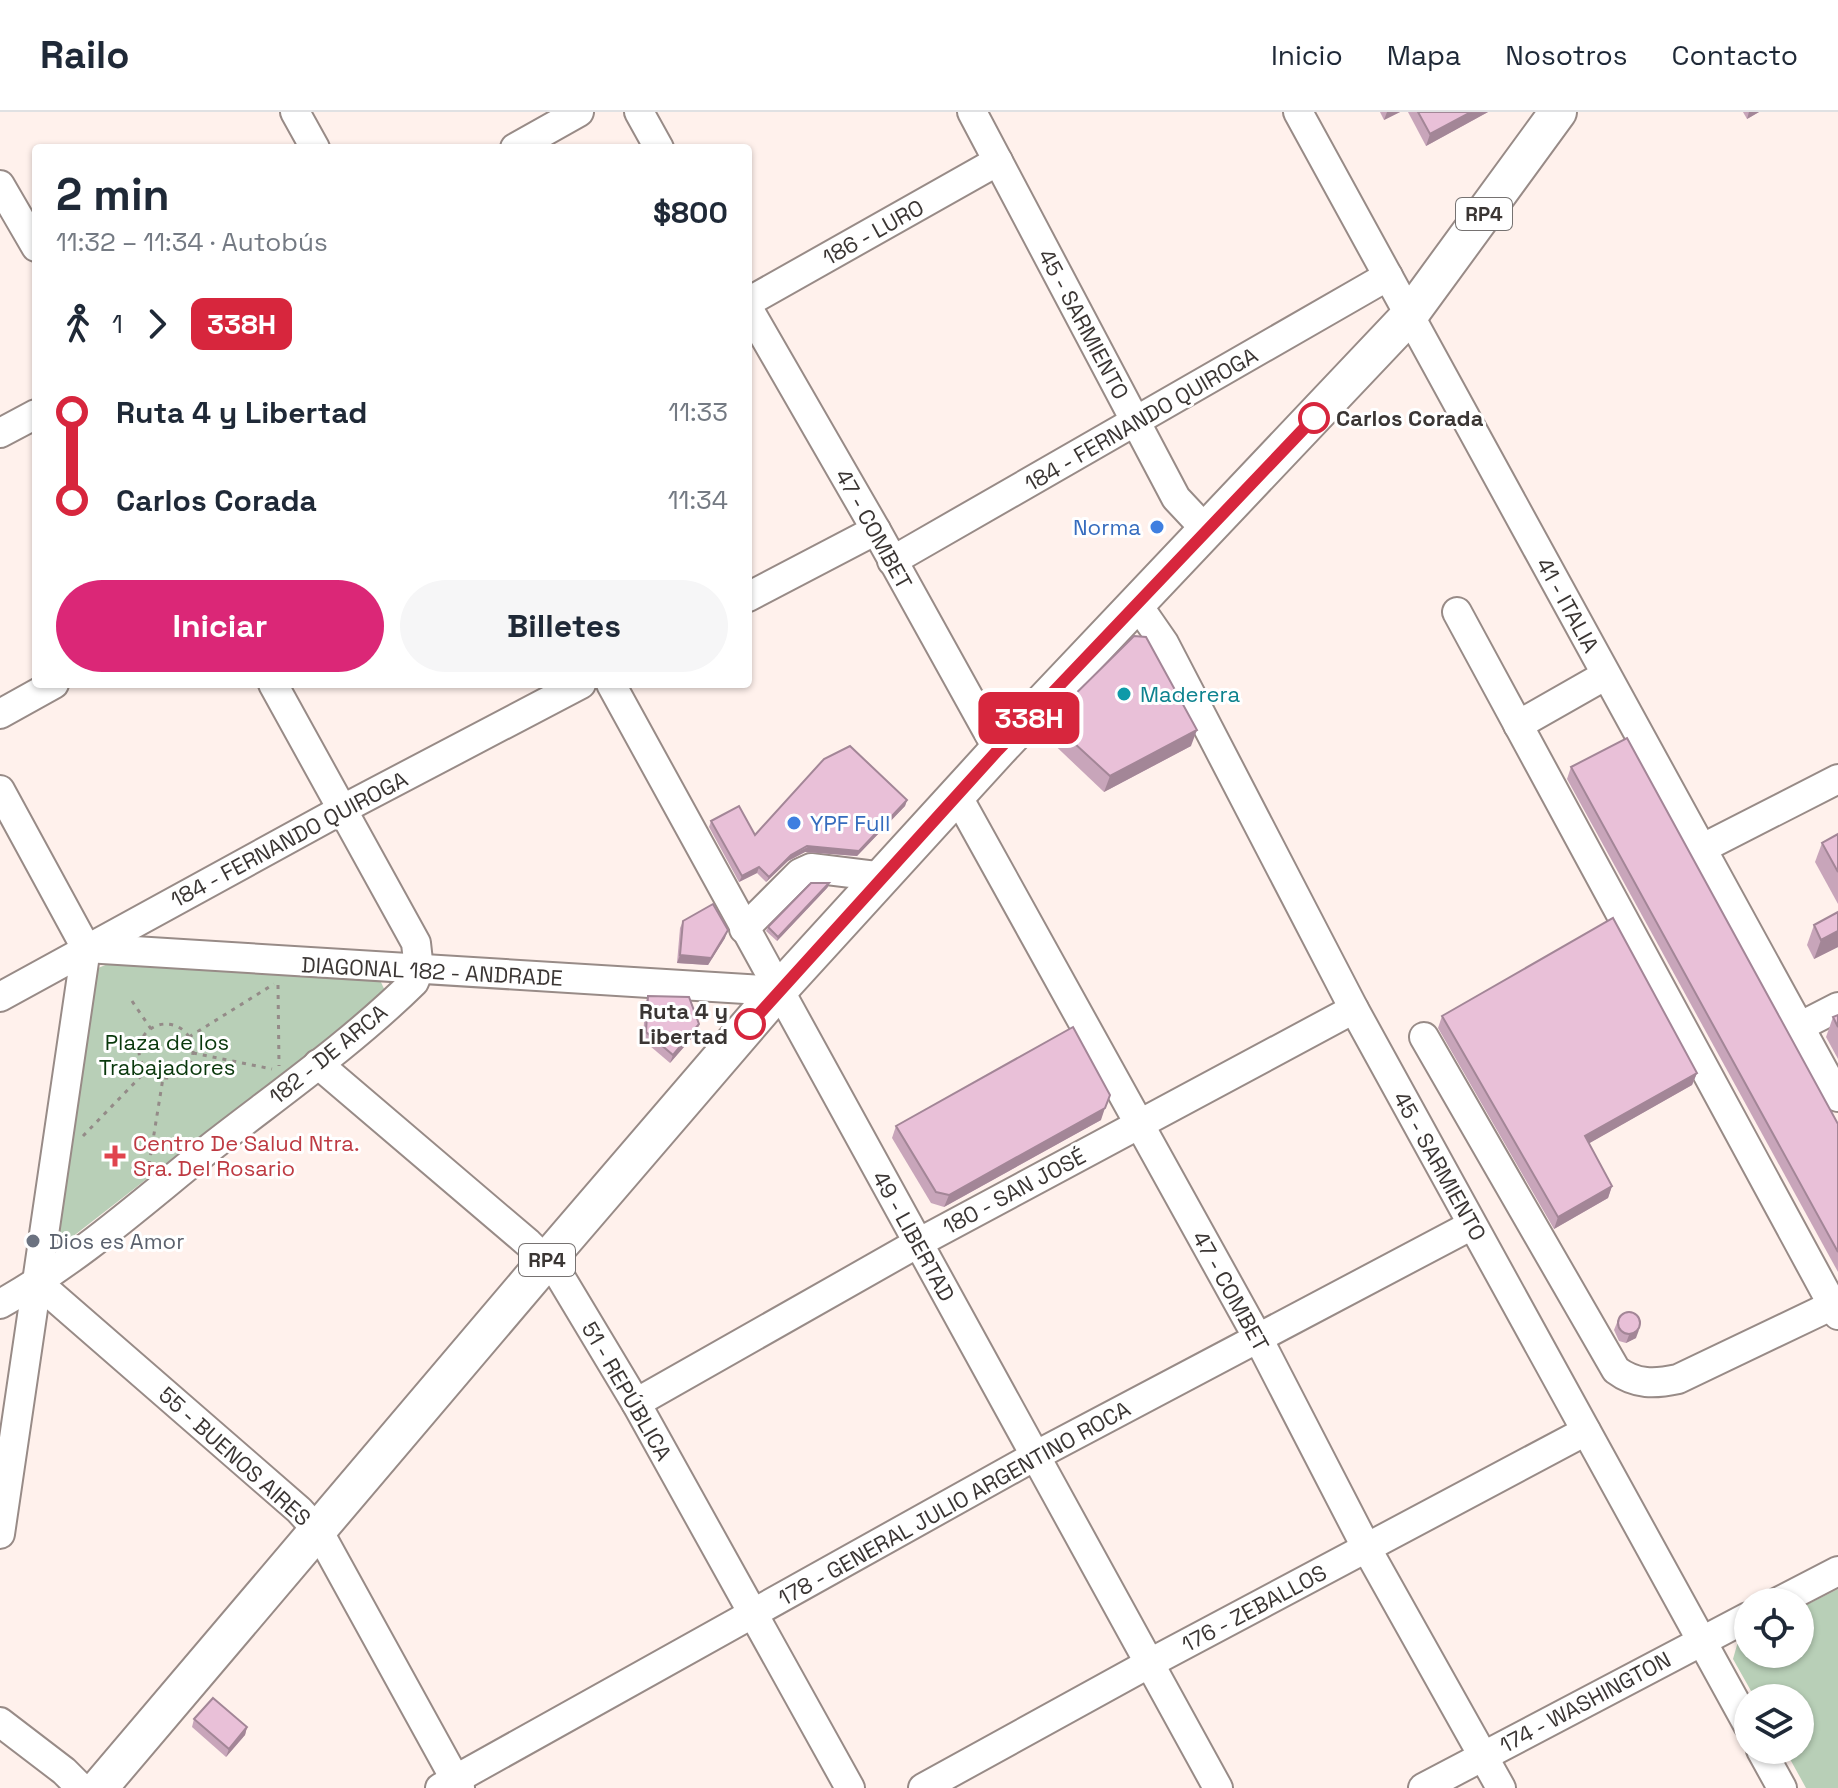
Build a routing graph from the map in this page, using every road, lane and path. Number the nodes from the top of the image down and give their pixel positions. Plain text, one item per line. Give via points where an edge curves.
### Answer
1 (295, 112) edge
2 (579, 112) edge
3 (639, 112) edge
4 (972, 112) edge
5 (1298, 112) edge
6 (1558, 112) edge
7 (313, 144) edge
8 (522, 144) edge
9 (657, 144) edge
10 (998, 161) junction
11 (0, 185) edge
12 (32, 240) edge
13 (1388, 276) junction
14 (752, 300) edge
15 (752, 315) edge
16 (1409, 316) junction
17 (32, 416) edge
18 (1136, 422) junction
19 (0, 433) edge
20 (876, 530) junction
21 (1206, 530) junction
22 (892, 561) junction
23 (752, 595) edge
24 (1137, 604) junction
25 (1457, 612) dead end
26 (1606, 675) junction
27 (47, 688) edge
28 (275, 688) edge
29 (573, 688) edge
30 (613, 688) edge
31 (0, 714) edge
32 (1518, 725) junction
33 (998, 750) junction
34 (1838, 779) edge
35 (0, 790) edge
36 (958, 797) junction
37 (343, 809) junction
38 (1701, 849) junction
39 (884, 877) junction
40 (744, 929) junction
41 (86, 948) junction
42 (419, 970) junction
43 (778, 991) junction
44 (0, 997) edge
45 (132, 1001) dead end
46 (1838, 1007) edge
47 (1354, 1009) junction
48 (1799, 1027) junction
49 (151, 1029) junction
50 (189, 1037) junction
51 (1424, 1037) dead end
52 (193, 1053) junction
53 (318, 1064) junction
54 (147, 1070) junction
55 (163, 1078) junction
56 (1838, 1097) edge
57 (1139, 1123) junction
58 (54, 1167) junction
59 (144, 1201) junction
60 (1472, 1225) junction
61 (918, 1243) junction
62 (547, 1260) junction
63 (38, 1283) junction
64 (0, 1304) edge
65 (1835, 1310) edge
66 (1259, 1340) junction
67 (636, 1403) junction
68 (0, 1410) edge
69 (1586, 1431) junction
70 (14, 1436) junction
71 (1035, 1456) junction
72 (319, 1532) junction
73 (0, 1534) edge
74 (1367, 1549) junction
75 (1838, 1571) edge
76 (1805, 1588) edge
77 (754, 1613) junction
78 (1734, 1624) edge
79 (1702, 1641) junction
80 (1150, 1663) junction
81 (1734, 1699) edge
82 (0, 1722) edge
83 (1483, 1756) junction
84 (1769, 1764) edge
85 (452, 1785) edge
86 (81, 1788) edge
87 (99, 1788) edge
88 (850, 1788) edge
89 (923, 1788) edge
90 (1218, 1788) edge
91 (1423, 1788) edge
92 (1501, 1788) edge
93 (1782, 1788) edge

1 - 7 street
2 - 8 street
3 - 9 street
4 - 10 street, 45 - SARMIENTO
5 - 13 street, 41 - ITALIA
6 - 16 main road, RP4
10 - 14 street, 186 - LURO
10 - 18 street, 45 - SARMIENTO
11 - 12 street
13 - 16 street, 41 - ITALIA
13 - 18 street, 184 - FERNANDO QUIROGA
15 - 20 street, 47 - COMBET
16 - 21 main road, RP4
16 - 26 street, 41 - ITALIA
17 - 19 street
18 - 21 street, 45 - SARMIENTO via 1176,498
18 - 22 street, 184 - FERNANDO QUIROGA
20 - 22 street, 47 - COMBET
20 - 23 street
21 - 24 main road, RP4
22 - 33 street, 47 - COMBET
24 - 33 main road, RP4
24 - 47 street, 45 - SARMIENTO via 1164,643
25 - 32 street
26 - 32 street
26 - 38 street, 41 - ITALIA
27 - 31 street
28 - 37 street
29 - 37 street, 184 - FERNANDO QUIROGA
30 - 40 street, 49 - LIBERTAD
32 - 65 street
33 - 36 main road, RP4
34 - 38 street
35 - 41 street
36 - 39 main road, RP4
36 - 57 street, 47 - COMBET
37 - 41 street, 184 - FERNANDO QUIROGA
37 - 42 street via 416,943
38 - 48 street, 41 - ITALIA
39 - 40 street via 811,868
39 - 43 main road, RP4
40 - 43 street, 49 - LIBERTAD
41 - 42 street, DIAGONAL 182 - ANDRADE
41 - 44 street, 184 - FERNANDO QUIROGA
41 - 58 street
42 - 43 street, DIAGONAL 182 - ANDRADE
42 - 53 street, 182 - DE ARCA via 403,993
43 - 61 street, 49 - LIBERTAD
43 - 62 main road, RP4
45 - 49 path
46 - 48 street
47 - 57 street, 180 - SAN JOSÉ
47 - 60 street, 45 - SARMIENTO
48 - 56 street, 41 - ITALIA
49 - 50 path via 168,1024
49 - 54 path via 139,1053
50 - 52 path
50 - 52 path via 278,981 279,1070
51 - 65 street via 1616,1370 1625,1377 1657,1383 1678,1379
52 - 55 path via 187,1069
53 - 59 street, 182 - DE ARCA
53 - 62 street, 51 - REPÚBLICA
54 - 55 path
54 - 58 path
55 - 59 path
57 - 61 street, 180 - SAN JOSÉ
57 - 66 street, 47 - COMBET
58 - 63 street
59 - 63 street, 182 - DE ARCA
60 - 66 street, 178 - GENERAL JULIO ARGENTINO ROCA
60 - 69 street, 45 - SARMIENTO
61 - 67 street, 180 - SAN JOSÉ
61 - 71 street, 49 - LIBERTAD
62 - 67 street, 51 - REPÚBLICA
62 - 72 main road, RP4
63 - 64 street, 182 - DE ARCA
63 - 70 street
63 - 72 street, 55 - BUENOS AIRES
66 - 71 street, 178 - GENERAL JULIO ARGENTINO ROCA
66 - 74 street, 47 - COMBET
67 - 77 street, 51 - REPÚBLICA
68 - 70 street
69 - 74 street, 176 - ZEBALLOS
69 - 79 street, 45 - SARMIENTO
70 - 73 street
71 - 77 street, 178 - GENERAL JULIO ARGENTINO ROCA
71 - 80 street, 49 - LIBERTAD
72 - 85 street, 55 - BUENOS AIRES
72 - 87 main road, RP4
74 - 80 street, 176 - ZEBALLOS
74 - 83 street, 47 - COMBET
75 - 76 street
77 - 85 street, 178 - GENERAL JULIO ARGENTINO ROCA
77 - 88 street, 51 - REPÚBLICA
78 - 79 street, 174 - WASHINGTON
79 - 81 street, 45 - SARMIENTO
79 - 83 street, 174 - WASHINGTON
80 - 89 street, 176 - ZEBALLOS
80 - 90 street, 49 - LIBERTAD
82 - 86 street
83 - 91 street, 174 - WASHINGTON
83 - 92 street, 47 - COMBET
84 - 93 street

